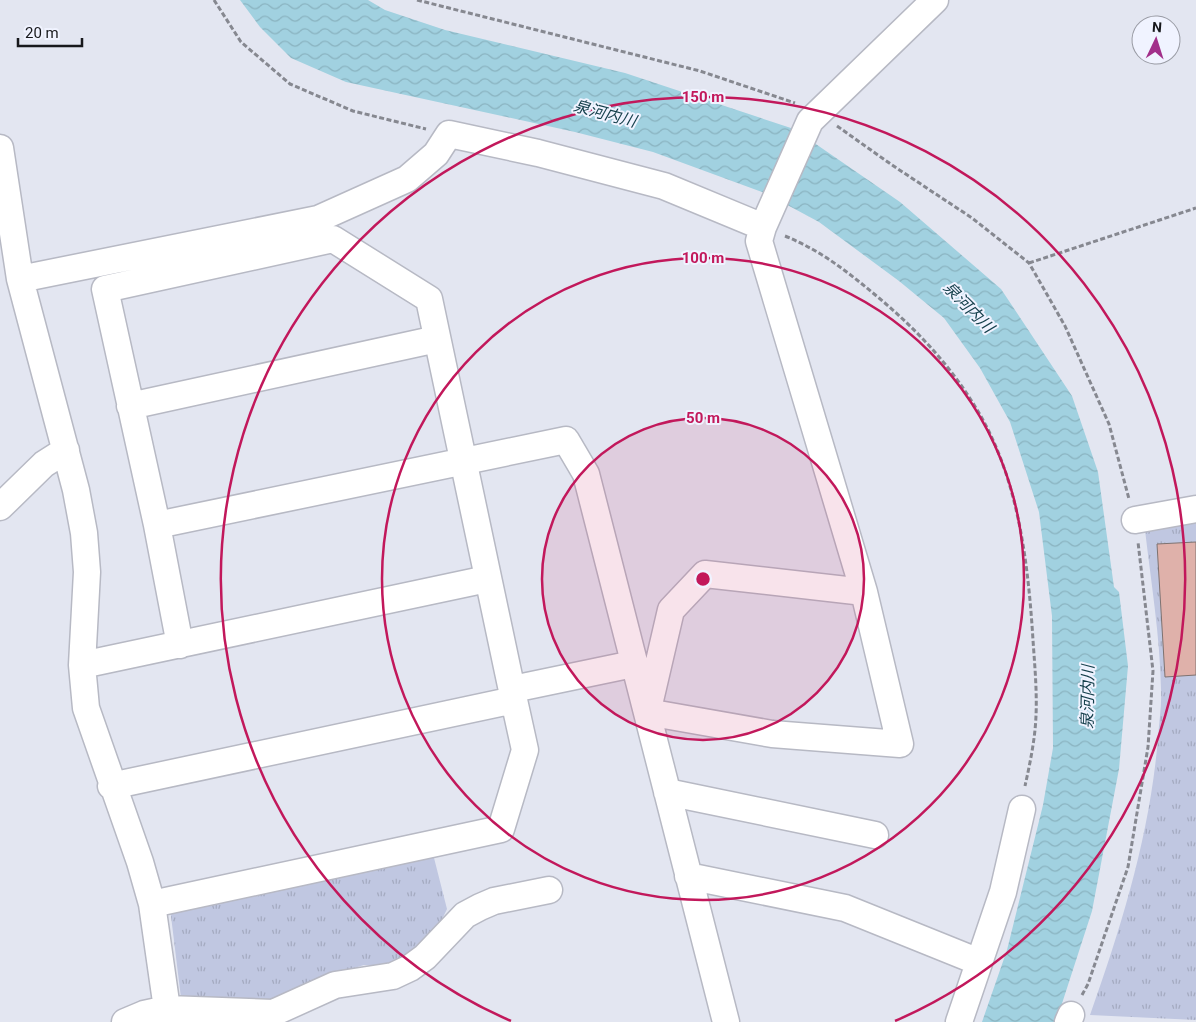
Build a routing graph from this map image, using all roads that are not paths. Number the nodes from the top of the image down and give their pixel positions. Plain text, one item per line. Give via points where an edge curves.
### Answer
1 (935, 0) edge
2 (0, 148) edge
3 (765, 222) junction
4 (20, 279) junction
5 (437, 339) junction
6 (130, 406) junction
7 (66, 450) junction
8 (462, 460) junction
9 (0, 507) edge
10 (1196, 509) edge
11 (1135, 520) road end
12 (157, 525) junction
13 (487, 579) junction
14 (864, 592) junction
15 (180, 645) junction
16 (633, 664) junction
17 (82, 665) junction
18 (513, 695) junction
19 (647, 712) junction
20 (111, 786) junction
21 (667, 792) junction
22 (1022, 809) road end
23 (875, 835) dead end
24 (688, 876) junction
25 (549, 890) dead end
26 (152, 904) junction
27 (979, 962) junction
28 (169, 1015) edge
29 (125, 1022) edge
30 (726, 1022) edge
31 (959, 1022) edge

1 - 3 street via 815,116
2 - 4 street
3 - 4 street via 664,186 538,153 448,134 436,154 408,179 318,219
3 - 14 street via 759,241
4 - 7 street
5 - 6 street
5 - 6 street via 429,299 333,239 106,289
5 - 8 street
6 - 12 street
7 - 9 street via 44,464
7 - 17 street via 84,533 86,572
8 - 12 street
8 - 13 street
8 - 16 street via 566,440 586,474
10 - 11 street
12 - 15 street
13 - 15 street
13 - 18 street
14 - 19 street via 705,574 671,610
14 - 19 street via 900,744 772,734
15 - 17 street
16 - 18 street
16 - 19 street
17 - 20 street via 86,708
18 - 20 street
18 - 26 street via 525,750 501,829
19 - 21 street
20 - 26 street
21 - 23 street
21 - 24 street
22 - 27 street via 1003,892
24 - 27 street via 845,908
24 - 30 street
25 - 28 street via 494,901 465,915 425,957 393,976 335,985 273,1013
26 - 28 street
27 - 31 street
28 - 29 street via 144,1014

